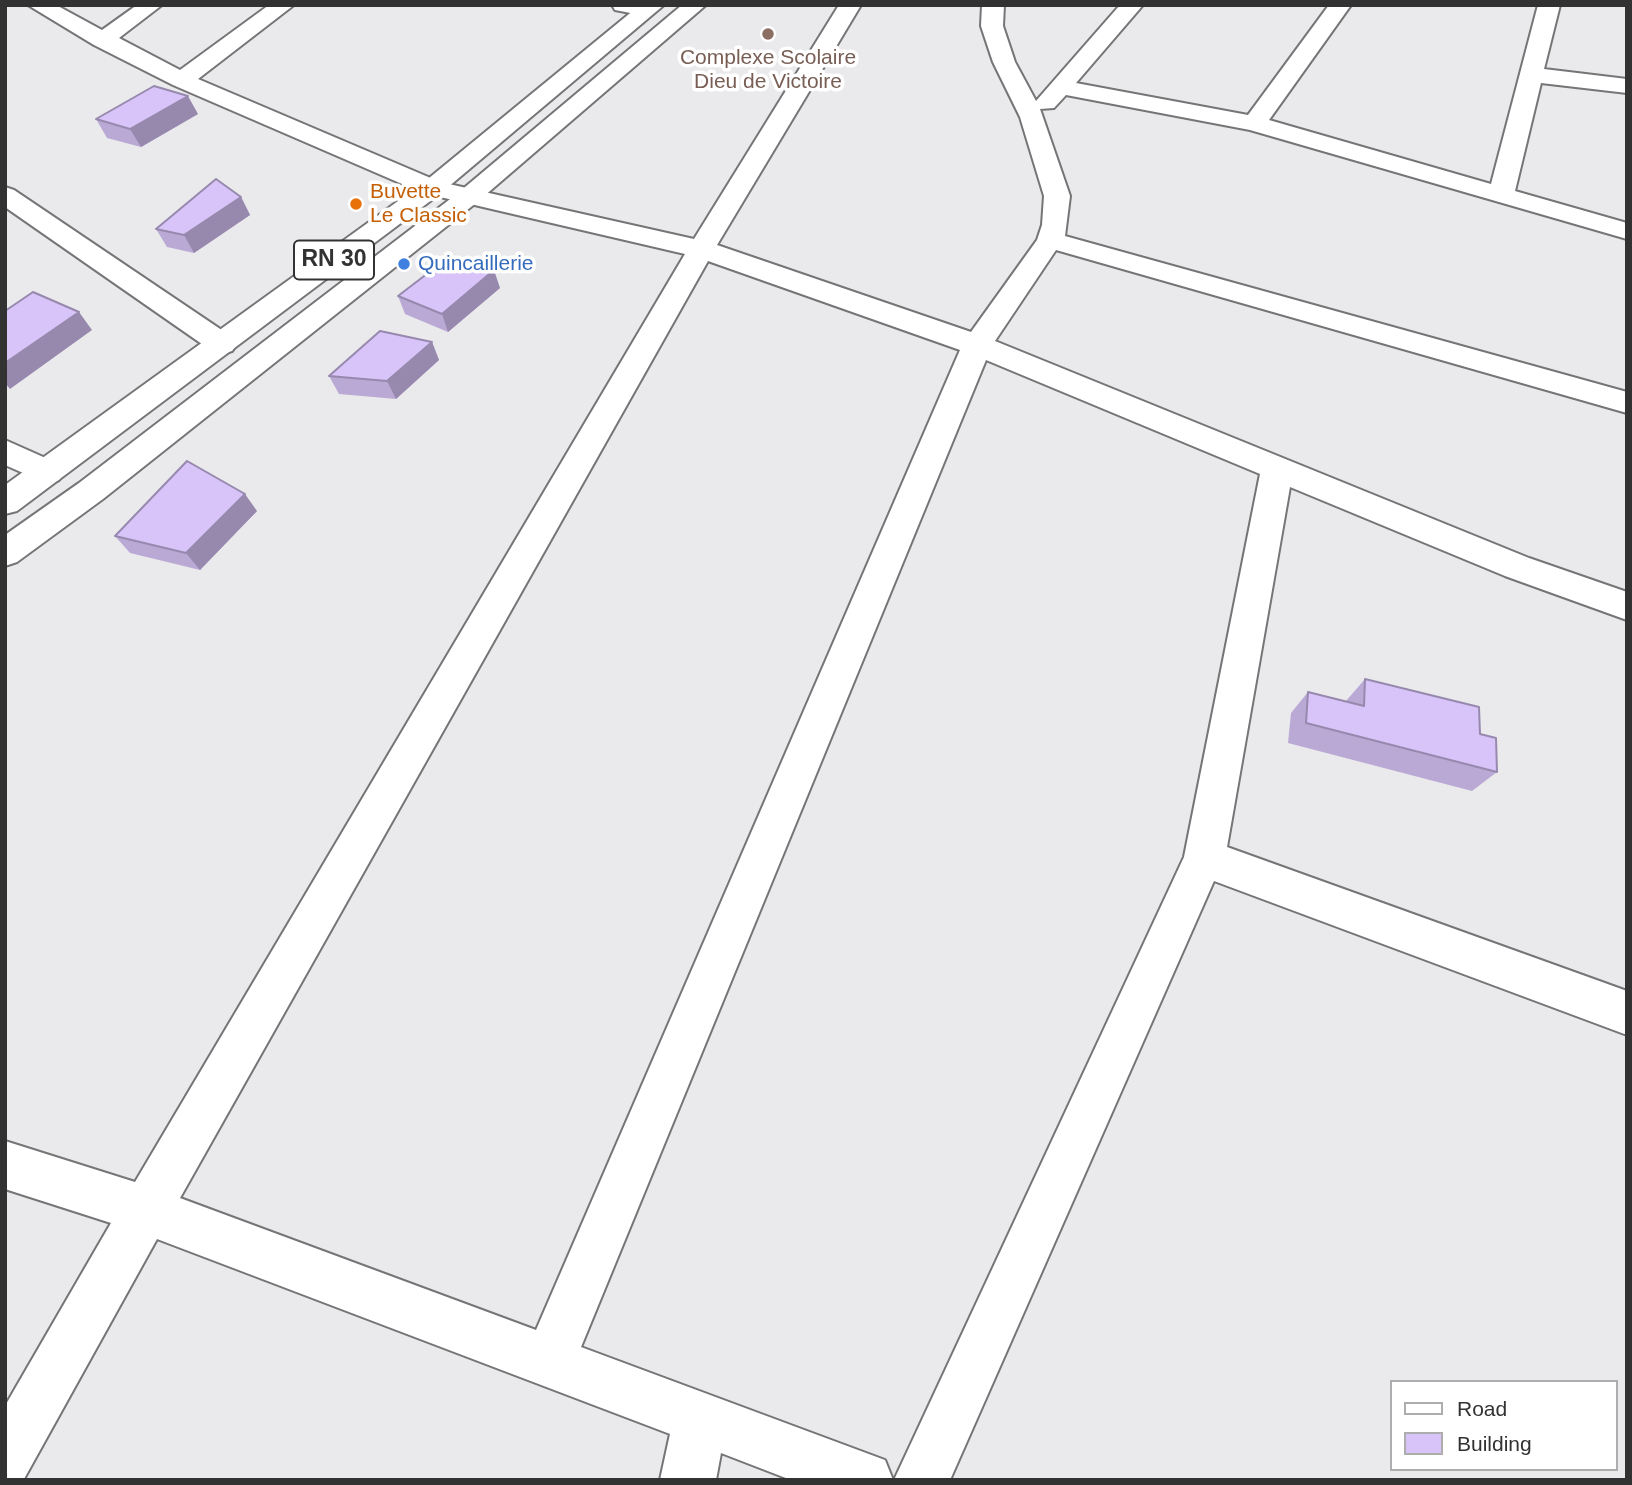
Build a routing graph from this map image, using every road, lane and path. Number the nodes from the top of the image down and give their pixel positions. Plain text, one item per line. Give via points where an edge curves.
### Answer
1 (39, 5) edge
2 (151, 5) edge
3 (283, 5) edge
4 (695, 5) edge
5 (850, 5) edge
6 (993, 5) edge
7 (1132, 5) edge
8 (1340, 5) edge
9 (1549, 5) edge
10 (640, 7) edge
11 (102, 40) junction
12 (1534, 75) junction
13 (181, 80) junction
14 (1627, 86) edge
15 (1062, 87) junction
16 (1032, 117) junction
17 (1254, 123) junction
18 (432, 188) junction
19 (5, 195) edge
20 (1501, 196) junction
21 (467, 198) junction
22 (1627, 231) edge
23 (1050, 240) junction
24 (701, 249) junction
25 (222, 344) junction
26 (977, 345) junction
27 (1627, 403) edge
28 (5, 451) edge
29 (1278, 470) junction
30 (48, 472) junction
31 (5, 502) edge
32 (5, 553) edge
33 (1627, 606) edge
34 (1204, 858) junction
35 (1627, 1013) edge
36 (5, 1165) edge
37 (146, 1210) junction
38 (550, 1359) junction
39 (700, 1419) junction
40 (5, 1460) edge
41 (688, 1480) edge
42 (865, 1480) edge
43 (922, 1480) edge

1 - 11 street
2 - 11 street
3 - 13 street
4 - 21 street, RN 30 / RN 30
5 - 24 street
6 - 16 street via 992,26 1004,62
7 - 15 street
8 - 17 street
9 - 12 street
10 - 18 street, RN 30
11 - 13 street
12 - 14 street
12 - 20 street
13 - 18 street
15 - 16 street
15 - 17 street
16 - 23 street via 1057,196
17 - 20 street
18 - 21 street
18 - 25 street, RN 30
19 - 25 street
20 - 22 street
21 - 24 street
21 - 32 street, RN 30 / RN 30
23 - 26 street
23 - 27 street
24 - 26 street
24 - 37 street
25 - 30 street, RN 30
26 - 29 street
26 - 38 street
28 - 30 street
29 - 33 street via 1517,567
29 - 34 street
30 - 31 street, RN 30
34 - 35 street
34 - 43 street
36 - 37 street
37 - 38 street
37 - 40 street
38 - 39 street
39 - 41 street
39 - 42 street

